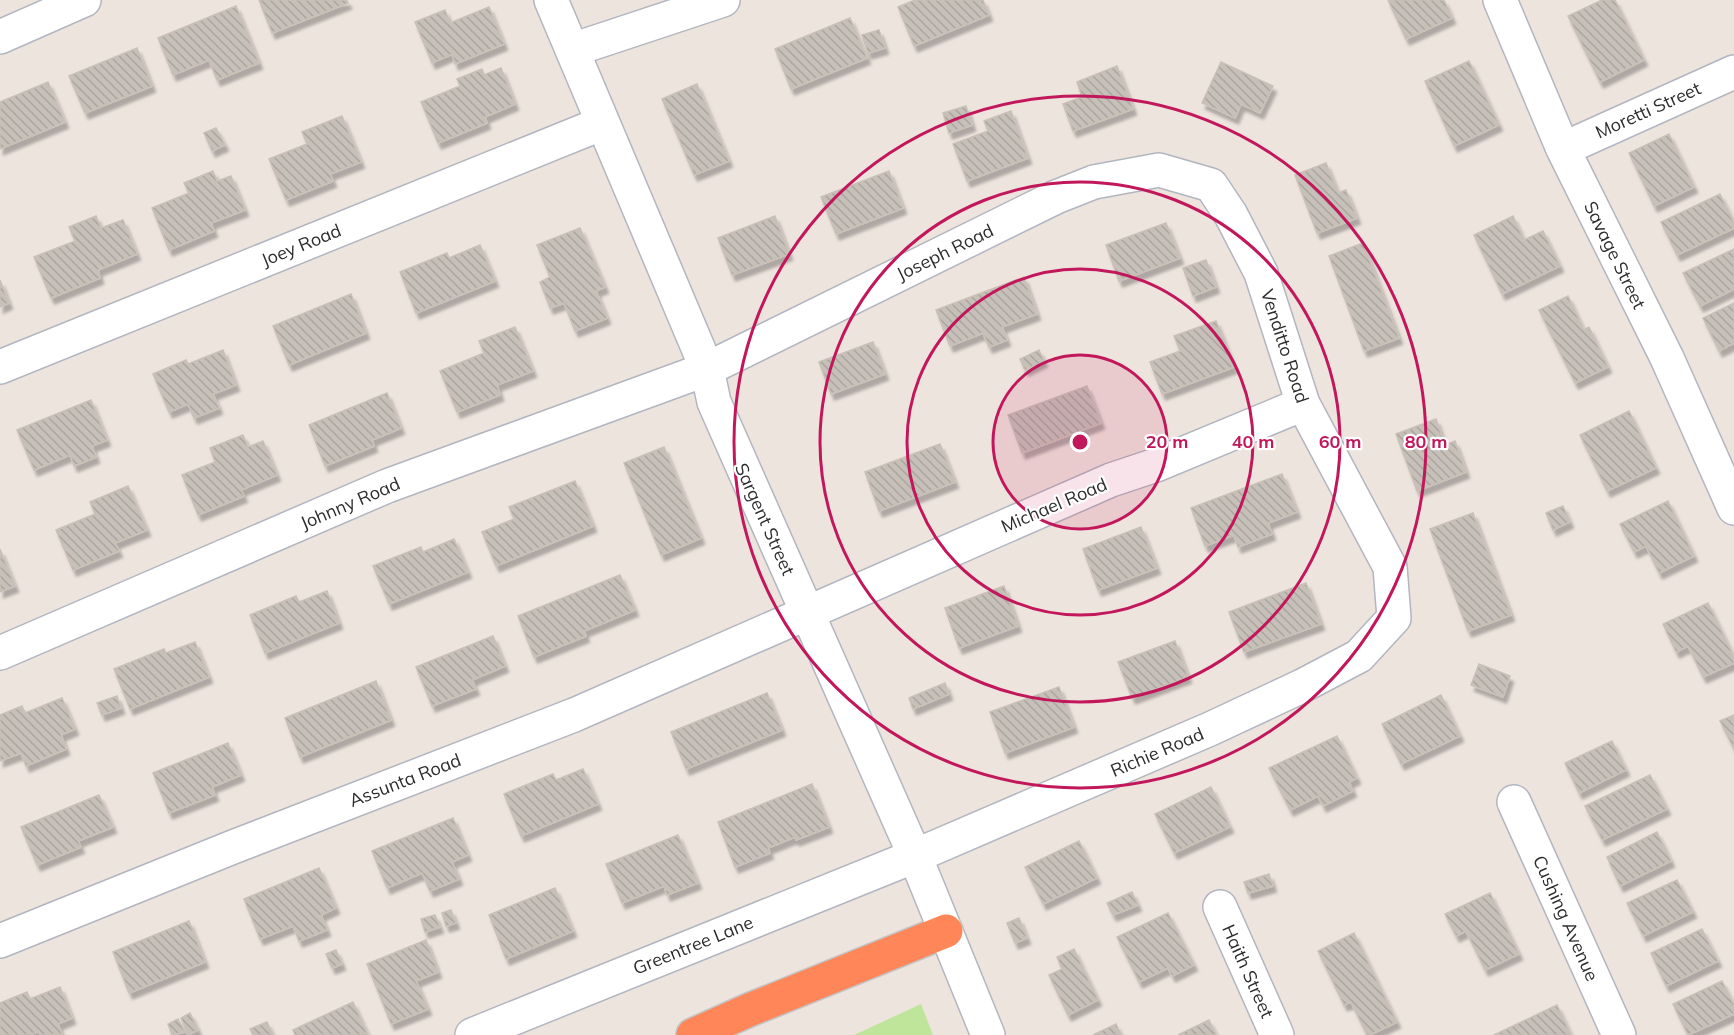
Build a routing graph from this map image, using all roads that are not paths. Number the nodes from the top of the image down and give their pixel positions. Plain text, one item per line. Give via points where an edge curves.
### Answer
1 (84, 0) edge
2 (551, 0) edge
3 (723, 0) edge
4 (1500, 0) edge
5 (0, 37) edge
6 (572, 50) junction
7 (1734, 72) edge
8 (603, 123) junction
9 (1563, 149) junction
10 (1191, 179) joint
11 (0, 367) edge
12 (707, 369) junction
13 (1303, 404) junction
14 (1734, 508) edge
15 (807, 612) junction
16 (1386, 627) joint
17 (0, 653) edge
18 (1514, 802) dead end
19 (915, 856) junction
20 (1220, 908) dead end
21 (946, 931) junction
22 (0, 941) edge
23 (472, 1035) edge
24 (693, 1035) edge
25 (988, 1035) edge
26 (1276, 1035) edge
27 (1619, 1035) edge

1 - 5 street
2 - 6 street, Sargent Street
3 - 6 street
4 - 9 street, Savage Street
6 - 8 street, Sargent Street
7 - 9 street, Moretti Street
8 - 11 street, Joey Road
8 - 12 street, Sargent Street
9 - 14 street, Savage Street via 1667,358
10 - 12 street, Joseph Road via 1159,170 1094,182 1056,197
10 - 13 street, Venditto Road via 1211,184 1261,273
12 - 15 street, Sargent Street via 714,402
12 - 17 street, Johnny Road via 387,486
13 - 15 street, Michael Road via 1111,480
13 - 16 street, Venditto Road via 1390,567 1394,618
15 - 19 street, Sargent Street
15 - 22 street, Assunta Road via 574,715
16 - 19 street, Richie Road via 1359,656 1302,686
18 - 27 street, Cushing Avenue
19 - 21 street, Sargent Street
19 - 23 street, Greentree Lane
20 - 26 street, Haith Street
21 - 24 highway
21 - 25 street, Sargent Street

